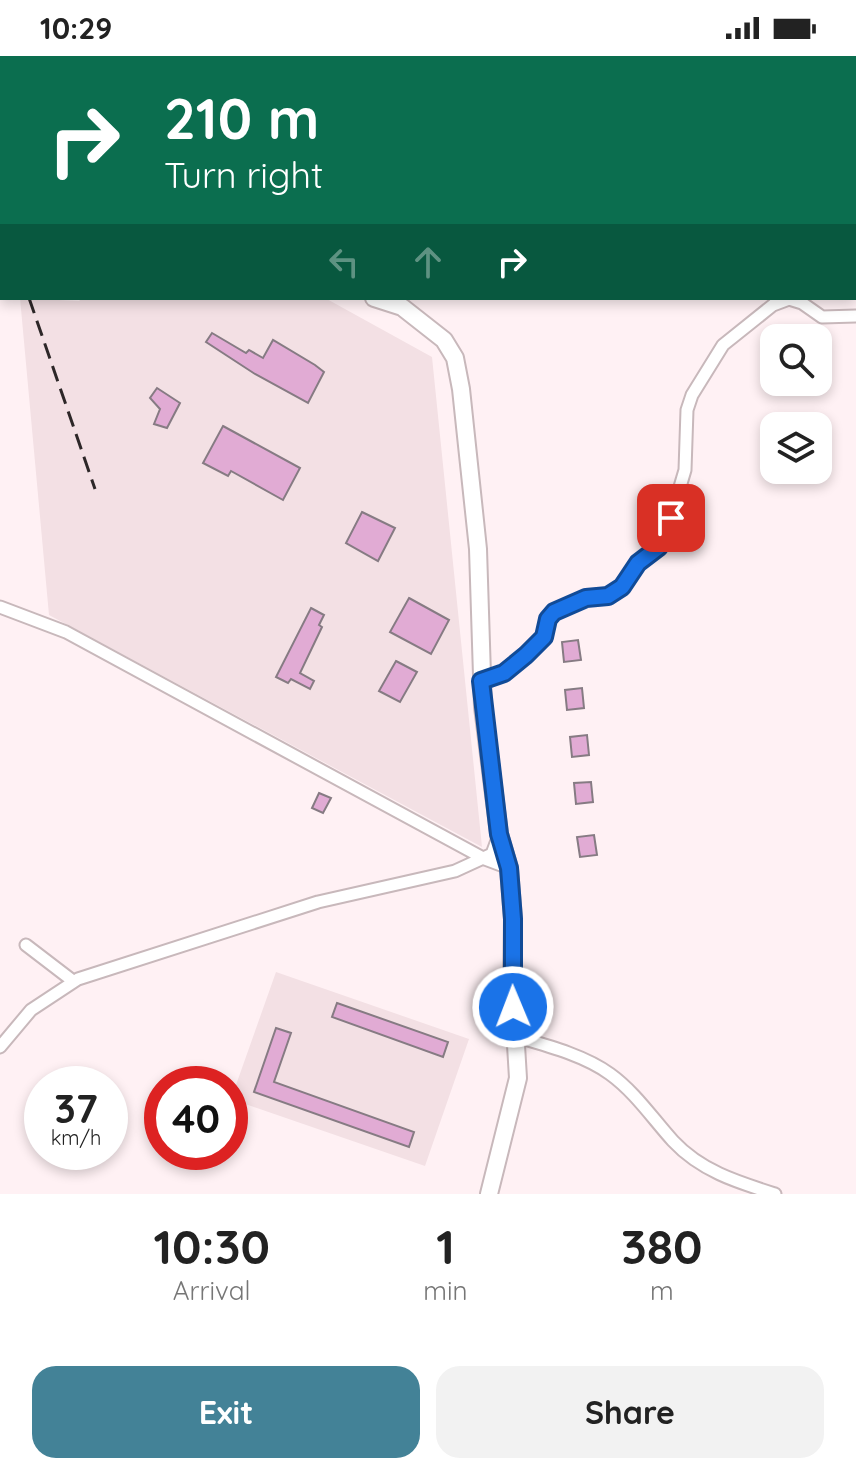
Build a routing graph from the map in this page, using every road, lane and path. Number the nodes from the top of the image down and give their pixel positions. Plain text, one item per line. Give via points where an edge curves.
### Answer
1 (786, 300) edge
2 (791, 300) edge
3 (403, 303) edge
4 (856, 316) edge
5 (0, 607) edge
6 (481, 681) junction
7 (499, 834) junction
8 (485, 859) junction
9 (509, 868) junction
10 (26, 945) dead end
11 (73, 981) junction
12 (514, 1036) junction
13 (0, 1047) edge
14 (489, 1194) edge
15 (775, 1194) edge

1 - 6 street via 723,345 692,395 685,470 659,547 614,593 554,612 544,637 526,655 504,673
2 - 4 street via 822,317
3 - 6 street via 444,340 455,358 478,549
5 - 8 street via 45,622 130,665
6 - 7 street
7 - 8 street
7 - 9 street
8 - 9 street
8 - 11 street via 455,871 318,902
9 - 12 street
10 - 11 street
11 - 13 street via 31,1010
12 - 14 street via 518,1078
12 - 15 street via 607,1072 697,1161 736,1182

